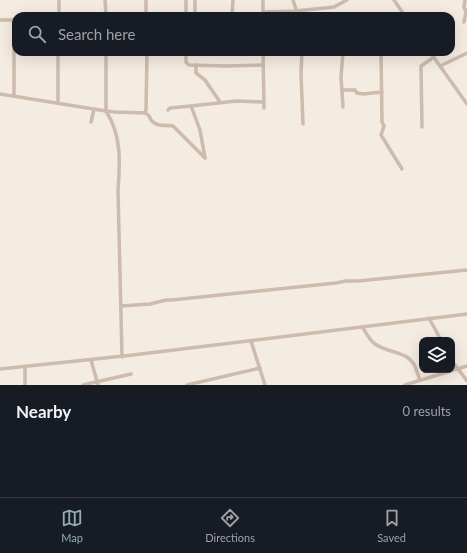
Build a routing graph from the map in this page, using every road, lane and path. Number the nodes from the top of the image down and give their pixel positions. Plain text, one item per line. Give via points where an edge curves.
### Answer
1 (59, 0) edge
2 (105, 0) edge
3 (146, 0) edge
4 (186, 0) edge
5 (195, 0) edge
6 (232, 0) edge
7 (263, 0) edge
8 (294, 0) edge
9 (347, 0) edge
10 (394, 0) edge
11 (465, 0) edge
12 (296, 11) junction
13 (58, 12) edge
14 (106, 12) edge
15 (146, 12) edge
16 (186, 12) edge
17 (195, 12) edge
18 (232, 12) edge
19 (263, 12) edge
20 (285, 12) edge
21 (402, 12) edge
22 (0, 20) edge
23 (12, 20) edge
24 (464, 22) dead end
25 (467, 53) edge
26 (15, 56) edge
27 (58, 56) edge
28 (106, 56) edge
29 (147, 56) edge
30 (186, 56) edge
31 (263, 56) edge
32 (302, 56) edge
33 (343, 56) edge
34 (381, 56) edge
35 (434, 57) joint
36 (196, 65) junction
37 (263, 65) junction
38 (440, 66) junction
39 (342, 90) junction
40 (382, 92) junction
41 (0, 94) edge
42 (14, 96) junction
43 (220, 102) junction
44 (263, 102) junction
45 (58, 103) junction
46 (467, 104) edge
47 (191, 106) junction
48 (343, 107) dead end
49 (264, 108) dead end
50 (94, 109) junction
51 (168, 110) dead end
52 (106, 111) junction
53 (145, 113) junction
54 (91, 122) dead end
55 (303, 124) dead end
56 (422, 127) dead end
57 (402, 169) dead end
58 (467, 270) edge
59 (121, 306) junction
60 (467, 314) edge
61 (429, 318) junction
62 (362, 327) junction
63 (439, 337) edge
64 (251, 341) junction
65 (122, 357) junction
66 (91, 360) junction
67 (455, 366) edge
68 (467, 366) edge
69 (25, 367) junction
70 (260, 368) junction
71 (0, 369) edge
72 (457, 369) junction
73 (131, 374) dead end
74 (419, 380) junction
75 (467, 381) edge
76 (98, 383) edge
77 (25, 385) edge
78 (83, 385) edge
79 (187, 385) edge
80 (265, 385) edge
81 (405, 385) edge

1 - 13 street
2 - 14 street
3 - 15 street
4 - 16 street
5 - 17 street
6 - 18 street
7 - 19 street
8 - 12 street
9 - 12 street via 334,7
10 - 21 street
11 - 24 street
12 - 20 street
22 - 23 street
25 - 38 street
26 - 42 street
27 - 45 street
28 - 52 street
29 - 53 street
30 - 36 street via 187,64
31 - 37 street
32 - 55 street
33 - 39 street
34 - 40 street
35 - 38 street
35 - 56 street via 421,66
36 - 37 street
36 - 43 street via 196,73 205,80
37 - 44 street
38 - 46 street
39 - 40 street via 355,90 363,94
39 - 48 street
40 - 57 street via 384,126 381,134
41 - 42 street
42 - 45 street
43 - 44 street
43 - 47 street
44 - 49 street
45 - 50 street
47 - 51 street
47 - 53 street via 200,130 205,158 173,126 158,125
50 - 52 street
50 - 54 street
52 - 53 street
52 - 59 street via 111,118 120,154 118,192
58 - 59 street
59 - 65 street
60 - 61 street
61 - 62 street
61 - 63 street
62 - 64 street
62 - 74 street via 371,342 409,358 417,368
64 - 65 street
64 - 70 street
65 - 66 street
66 - 69 street
66 - 76 street
67 - 72 street
68 - 72 street
69 - 71 street
69 - 77 street
70 - 79 street
70 - 80 street
72 - 74 street
72 - 75 street
73 - 76 street
74 - 81 street
76 - 78 street

